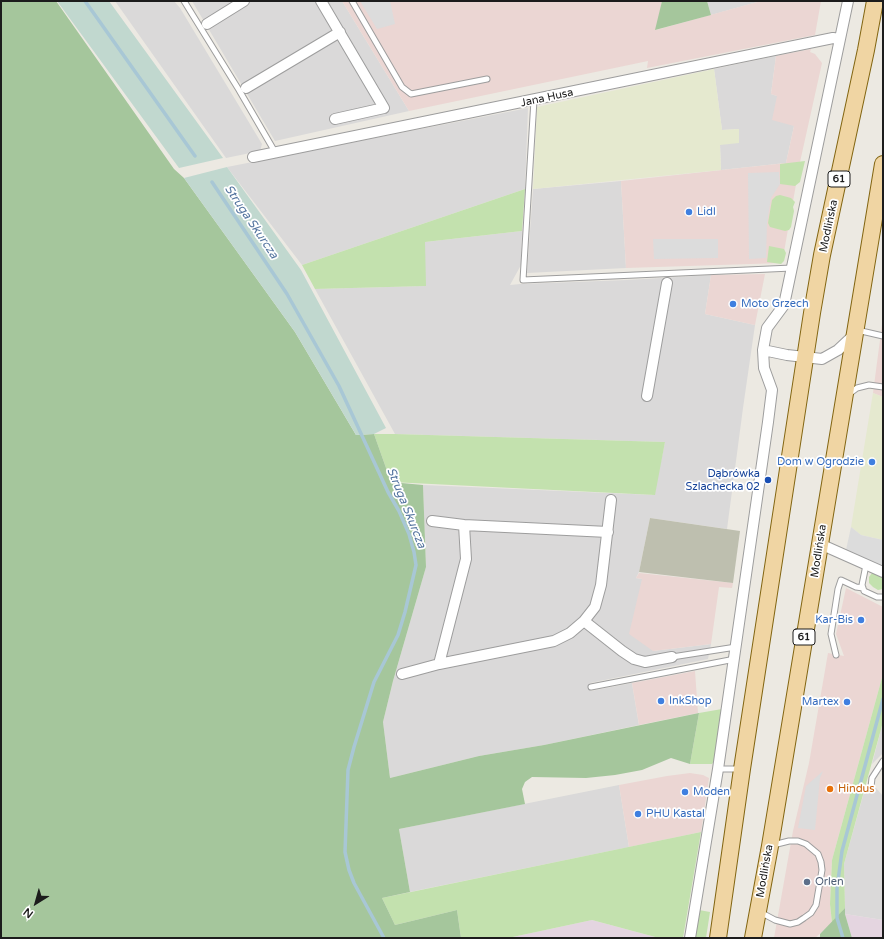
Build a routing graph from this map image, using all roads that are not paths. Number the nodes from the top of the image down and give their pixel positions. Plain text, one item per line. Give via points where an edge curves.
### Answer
1 (184, 1) edge
2 (244, 1) edge
3 (322, 1) edge
4 (352, 1) edge
5 (875, 1) edge
6 (849, 2) edge
7 (207, 24) dead end
8 (340, 32) junction
9 (840, 38) junction
10 (487, 79) dead end
11 (246, 88) dead end
12 (534, 100) junction
13 (335, 119) dead end
14 (275, 152) junction
15 (253, 157) dead end
16 (883, 164) edge
17 (879, 214) edge
18 (792, 268) junction
19 (667, 278) junction
20 (855, 332) junction
21 (883, 336) edge
22 (763, 350) junction
23 (806, 357) junction
24 (883, 387) edge
25 (647, 396) dead end
26 (844, 396) junction
27 (611, 500) dead end
28 (432, 521) dead end
29 (464, 525) junction
30 (608, 532) junction
31 (820, 544) junction
32 (866, 565) junction
33 (883, 572) edge
34 (863, 588) junction
35 (883, 597) edge
36 (584, 621) junction
37 (737, 647) junction
38 (836, 655) dead end
39 (672, 657) joint
40 (735, 659) junction
41 (439, 664) junction
42 (402, 674) dead end
43 (591, 687) dead end
44 (883, 761) edge
45 (718, 769) junction
46 (742, 769) junction
47 (871, 787) dead end
48 (770, 846) junction
49 (759, 911) junction
50 (690, 938) edge
51 (718, 938) edge
52 (753, 938) edge

1 - 14 lane
2 - 7 street
3 - 8 street
4 - 10 lane via 402,87 411,94
5 - 23 main road, Modlińska / 61 via 822,255
6 - 9 street
8 - 11 street
8 - 13 street via 384,108
9 - 12 street, Jana Husa
9 - 18 street
12 - 14 street, Jana Husa
12 - 19 lane via 523,280
14 - 15 street, Jana Husa
16 - 17 main road, Modlińska / 61
17 - 20 main road, Modlińska / 61
18 - 19 lane
18 - 22 street via 784,305 767,328
19 - 25 street
20 - 21 lane
20 - 23 street via 838,350 822,359
20 - 26 main road, Modlińska / 61
22 - 23 street
22 - 37 street via 764,368 772,390
23 - 46 main road, Modlińska / 61
24 - 26 lane via 869,385
26 - 31 main road, Modlińska / 61
27 - 30 street
28 - 29 street
29 - 30 street
29 - 41 street via 466,559
30 - 36 street via 601,585 595,607
31 - 32 street
31 - 48 main road, Modlińska / 61
32 - 33 street
32 - 34 lane
34 - 35 lane via 876,597
34 - 38 lane via 841,580 831,634
36 - 39 street via 634,659 645,662
36 - 41 street via 570,633 554,641
37 - 39 lane
37 - 40 street
40 - 43 lane
40 - 45 street
41 - 42 street
44 - 47 lane via 872,778
45 - 46 lane
45 - 50 street
46 - 51 main road, Modlińska / 61
48 - 49 main road, Modlińska / 61
48 - 49 lane via 798,840 818,854 822,870 816,905 811,913 798,922 790,924 775,920
49 - 52 main road, Modlińska / 61

